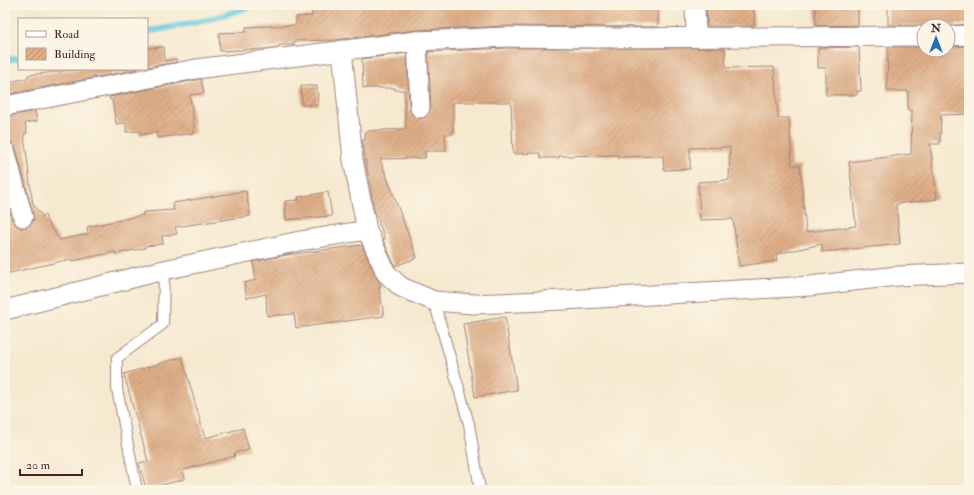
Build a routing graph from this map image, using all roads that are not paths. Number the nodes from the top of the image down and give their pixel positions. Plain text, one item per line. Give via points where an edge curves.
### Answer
1 (695, 6) edge
2 (969, 35) edge
3 (916, 36) edge
4 (956, 36) edge
5 (696, 37) junction
6 (417, 41) junction
7 (342, 50) junction
8 (5, 106) edge
9 (420, 108) dead end
10 (5, 151) edge
11 (22, 217) dead end
12 (366, 230) junction
13 (164, 270) junction
14 (969, 273) edge
15 (434, 301) junction
16 (5, 310) edge
17 (137, 490) edge
18 (480, 490) edge

1 - 5 street
2 - 4 street
3 - 5 street
5 - 6 street via 507,37
6 - 7 street
6 - 9 street
7 - 8 street via 196,69
7 - 12 street via 353,160
10 - 11 street
12 - 13 street via 300,241
12 - 15 street via 386,273 401,287
13 - 16 street
13 - 17 lane via 163,324 117,358 118,389
14 - 15 street via 897,276 810,286 564,300 473,304
15 - 18 lane via 470,424

